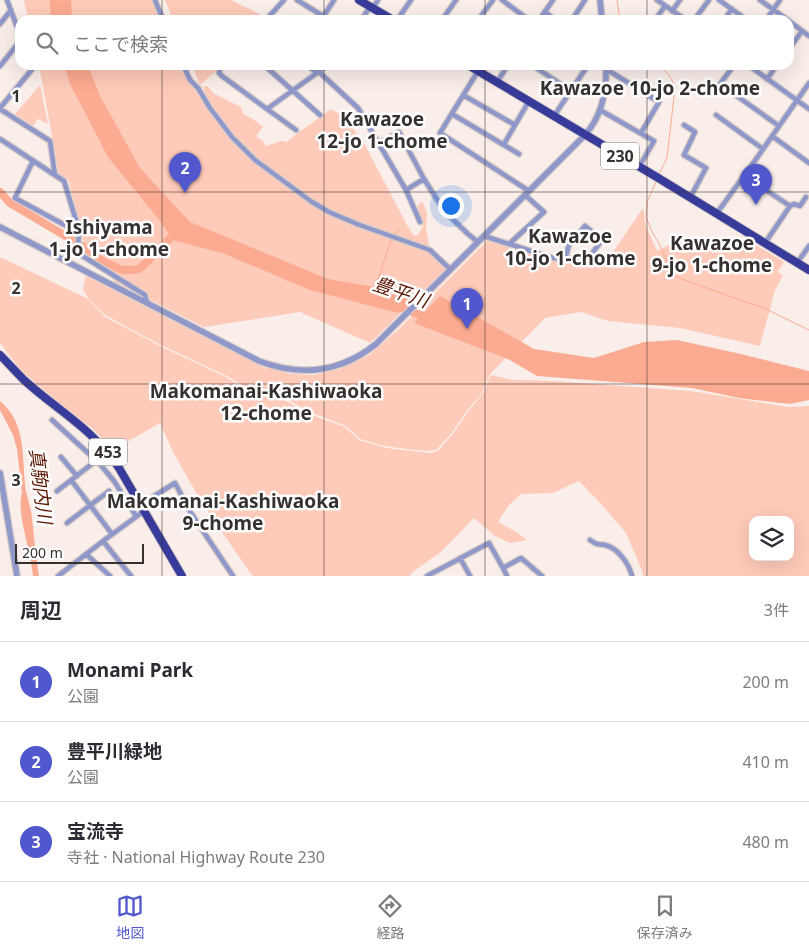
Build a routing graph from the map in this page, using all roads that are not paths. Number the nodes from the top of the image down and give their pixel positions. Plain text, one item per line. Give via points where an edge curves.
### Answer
1 (7, 0) edge
2 (155, 0) edge
3 (284, 0) edge
4 (296, 0) edge
5 (334, 0) edge
6 (359, 0) edge
7 (378, 0) edge
8 (411, 0) edge
9 (456, 0) edge
10 (492, 0) edge
11 (502, 0) edge
12 (585, 0) edge
13 (600, 0) edge
14 (657, 0) edge
15 (680, 0) edge
16 (709, 0) edge
17 (719, 0) edge
18 (760, 0) edge
19 (780, 0) edge
20 (551, 1) edge
21 (665, 6) junction
22 (371, 7) junction
23 (732, 9) junction
24 (11, 10) junction
25 (774, 10) junction
26 (672, 11) junction
27 (545, 12) junction
28 (161, 15) edge
29 (270, 15) edge
30 (318, 15) edge
31 (324, 15) edge
32 (365, 15) edge
33 (385, 15) edge
34 (400, 15) edge
35 (446, 15) edge
36 (482, 15) edge
37 (522, 15) edge
38 (543, 15) edge
39 (549, 15) edge
40 (575, 15) edge
41 (602, 15) edge
42 (659, 15) edge
43 (676, 15) edge
44 (698, 15) edge
45 (728, 15) edge
46 (740, 15) edge
47 (770, 15) edge
48 (781, 15) edge
49 (15, 21) edge
50 (0, 24) edge
51 (794, 25) edge
52 (802, 31) junction
53 (809, 36) edge
54 (794, 42) edge
55 (15, 47) edge
56 (0, 66) edge
57 (32, 70) edge
58 (185, 70) edge
59 (220, 70) edge
60 (269, 70) edge
61 (314, 70) edge
62 (322, 70) edge
63 (505, 70) edge
64 (540, 70) edge
65 (585, 70) edge
66 (606, 70) edge
67 (611, 70) edge
68 (730, 70) edge
69 (755, 70) edge
70 (773, 70) edge
71 (478, 71) joint
72 (318, 73) junction
73 (767, 79) junction
74 (497, 82) junction
75 (809, 83) edge
76 (292, 91) junction
77 (571, 91) junction
78 (463, 95) junction
79 (797, 100) junction
80 (529, 101) junction
81 (0, 109) edge
82 (267, 109) junction
83 (809, 109) edge
84 (600, 110) junction
85 (452, 114) junction
86 (320, 115) dead end
87 (716, 115) dead end
88 (554, 116) junction
89 (515, 125) junction
90 (684, 125) dead end
91 (780, 126) junction
92 (296, 130) dead end
93 (641, 133) junction
94 (585, 135) junction
95 (772, 136) junction
96 (0, 139) edge
97 (378, 144) junction
98 (504, 144) junction
99 (763, 149) junction
100 (519, 154) dead end
101 (33, 161) junction
102 (809, 163) edge
103 (639, 167) junction
104 (55, 175) junction
105 (424, 179) junction
106 (406, 190) junction
107 (769, 192) dead end
108 (527, 193) junction
109 (806, 197) dead end
110 (690, 198) junction
111 (790, 206) junction
112 (717, 213) junction
113 (420, 222) dead end
114 (0, 226) edge
115 (79, 230) junction
116 (484, 236) junction
117 (478, 242) junction
118 (765, 243) junction
119 (509, 244) junction
120 (809, 246) edge
121 (565, 259) junction
122 (797, 263) junction
123 (450, 269) junction
124 (809, 270) edge
125 (147, 303) junction
126 (0, 355) edge
127 (52, 420) dead end
128 (61, 457) dead end
129 (97, 460) junction
130 (0, 473) edge
131 (77, 476) junction
132 (71, 480) junction
133 (57, 491) dead end
134 (109, 491) dead end
135 (90, 504) junction
136 (3, 508) edge
137 (140, 510) junction
138 (67, 523) dead end
139 (112, 534) junction
140 (590, 540) dead end
141 (103, 541) junction
142 (86, 554) junction
143 (460, 558) junction
144 (503, 568) junction
145 (64, 571) junction
146 (433, 574) edge
147 (17, 576) edge
148 (58, 576) edge
149 (71, 576) edge
150 (110, 576) edge
151 (131, 576) edge
152 (182, 576) edge
153 (233, 576) edge
154 (426, 576) edge
155 (470, 576) edge
156 (507, 576) edge
157 (542, 576) edge
158 (632, 576) edge

1 - 24 street
2 - 28 street
3 - 29 street
4 - 30 street
5 - 31 street
6 - 22 highway
7 - 22 street
8 - 34 street
9 - 35 street
10 - 36 street
11 - 37 street
12 - 40 street
13 - 41 street
14 - 21 street
15 - 26 street
16 - 44 street
17 - 23 street
18 - 25 street
19 - 25 street
20 - 27 street
21 - 26 street
21 - 42 street
22 - 32 street
22 - 33 highway
23 - 45 street
23 - 46 street
24 - 49 street
24 - 50 street
25 - 47 street
25 - 48 street
26 - 43 street
27 - 38 street
27 - 39 street
51 - 52 street
52 - 53 street
52 - 54 street
55 - 56 street
57 - 81 street
58 - 123 street via 228,133 255,160 329,212 430,250
59 - 82 street via 222,76
60 - 76 street
61 - 72 street
62 - 72 street
63 - 74 street
64 - 77 street
65 - 77 street
66 - 84 street
67 - 93 street via 659,102
68 - 91 street via 720,84
69 - 73 street
70 - 73 street
71 - 74 highway, 230
71 - 78 street
72 - 76 street
72 - 97 street via 358,108
73 - 79 street
74 - 80 highway, 230
75 - 79 street
76 - 82 street
76 - 86 street
77 - 88 street
78 - 85 street
78 - 89 street
79 - 83 street
79 - 91 street
80 - 88 highway, 230
80 - 89 street
81 - 104 street via 50,141
82 - 92 street
84 - 93 street
84 - 94 street
85 - 98 street
85 - 108 street via 440,133
87 - 99 street
88 - 94 highway, 230
89 - 98 street
90 - 110 street via 695,132 684,155 706,168
91 - 95 street
93 - 103 street via 654,141
94 - 103 highway, 230
94 - 108 street
95 - 99 street
95 - 102 street
96 - 101 street
97 - 105 street via 398,132
97 - 106 street
98 - 100 street
99 - 112 street
101 - 104 street
101 - 115 street via 15,198
103 - 110 highway, 230
104 - 115 street via 64,181
105 - 106 street
105 - 117 street via 445,212
106 - 113 street
107 - 111 street
108 - 116 street
108 - 119 street via 544,212
109 - 111 street via 800,206
110 - 112 highway, 230
111 - 118 street
112 - 118 highway, 230
114 - 125 street
115 - 125 street via 81,254 145,295
116 - 117 street
116 - 119 street
117 - 123 street
118 - 122 highway, 230
119 - 121 street
120 - 122 street
121 - 121 street via 569,246 585,226 602,240 588,259
122 - 124 highway, 230
123 - 125 street via 376,344 338,365 316,370 274,367
126 - 137 highway, 453 via 25,381 109,453
127 - 129 street
128 - 131 street
129 - 131 street
129 - 137 street
130 - 136 street
131 - 132 street
132 - 133 street
132 - 135 street
134 - 135 street
135 - 138 street
135 - 139 street
136 - 147 street
137 - 139 street
137 - 152 highway, 453
137 - 153 street via 175,483
139 - 141 street
140 - 158 street via 596,545 608,546 622,556
141 - 142 street
141 - 151 street
142 - 145 street
142 - 150 street
143 - 144 street via 489,542
143 - 146 street
143 - 155 street
144 - 156 street
144 - 157 street via 521,558
145 - 148 street
145 - 149 street
146 - 154 street

